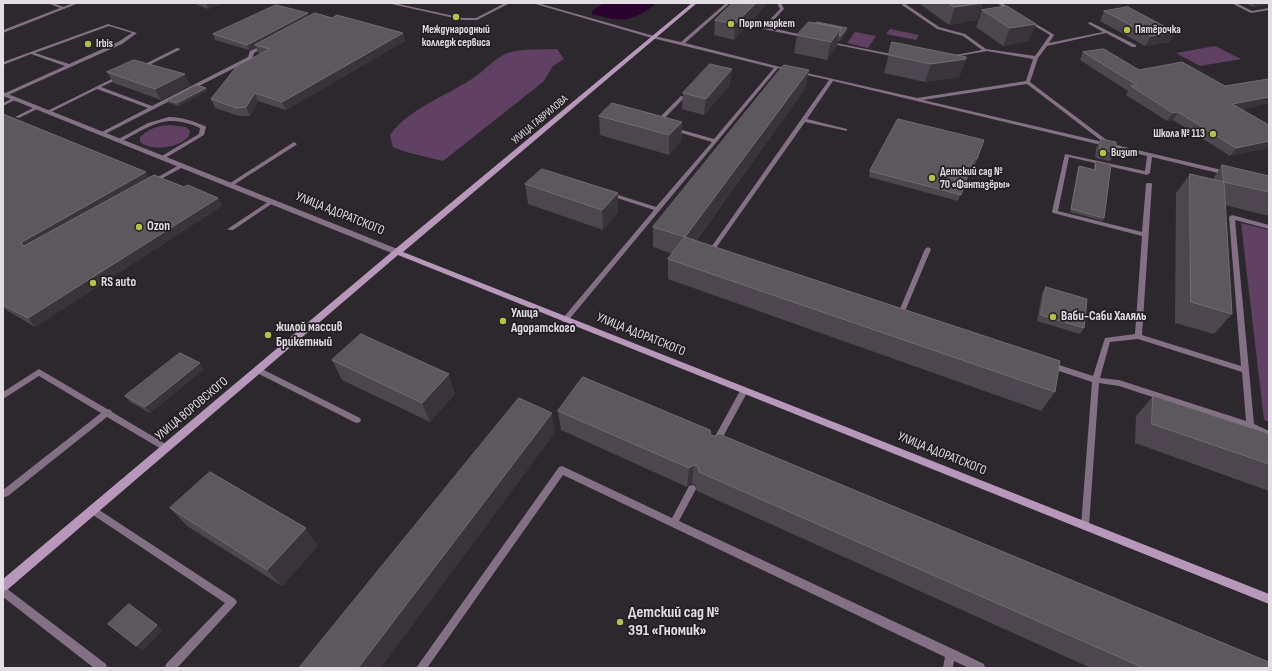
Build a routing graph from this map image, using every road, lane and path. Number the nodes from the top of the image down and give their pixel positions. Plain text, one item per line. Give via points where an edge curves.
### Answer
1 (49, 3) edge
2 (77, 3) edge
3 (388, 3) edge
4 (508, 3) edge
5 (534, 3) edge
6 (695, 3) edge
7 (728, 3) edge
8 (780, 3) edge
9 (999, 3) edge
10 (1233, 3) edge
11 (903, 4) dead end
12 (64, 8) junction
13 (1269, 9) edge
14 (1020, 16) edge
15 (1026, 20) edge
16 (1090, 23) dead end
17 (3, 32) edge
18 (1107, 32) junction
19 (653, 37) junction
20 (814, 39) edge
21 (273, 41) edge
22 (822, 41) edge
23 (682, 44) junction
24 (1045, 45) junction
25 (1134, 46) dead end
26 (179, 49) dead end
27 (985, 50) junction
28 (31, 53) junction
29 (900, 57) edge
30 (944, 58) edge
31 (1036, 58) junction
32 (3, 64) edge
33 (70, 66) junction
34 (777, 67) junction
35 (132, 71) edge
36 (125, 74) edge
37 (832, 80) junction
38 (192, 82) dead end
39 (1028, 82) junction
40 (199, 84) junction
41 (97, 87) junction
42 (4, 95) edge
43 (683, 97) dead end
44 (15, 99) junction
45 (914, 99) junction
46 (3, 105) edge
47 (37, 108) junction
48 (152, 108) junction
49 (47, 112) junction
50 (17, 117) dead end
51 (803, 120) junction
52 (845, 130) dead end
53 (101, 134) junction
54 (118, 141) junction
55 (715, 141) junction
56 (294, 144) dead end
57 (1112, 146) junction
58 (1150, 155) junction
59 (162, 158) junction
60 (181, 166) junction
61 (1232, 174) edge
62 (1149, 184) dead end
63 (230, 185) junction
64 (144, 187) edge
65 (602, 191) edge
66 (271, 202) junction
67 (658, 210) junction
68 (1269, 227) edge
69 (231, 229) dead end
70 (1145, 235) junction
71 (928, 249) dead end
72 (397, 252) junction
73 (717, 256) edge
74 (892, 314) edge
75 (900, 316) junction
76 (907, 318) edge
77 (565, 320) junction
78 (1138, 336) junction
79 (1043, 363) edge
80 (258, 370) junction
81 (1245, 370) junction
82 (1096, 380) junction
83 (744, 391) junction
84 (3, 396) edge
85 (108, 412) junction
86 (357, 420) dead end
87 (1250, 426) junction
88 (1269, 435) edge
89 (166, 448) junction
90 (712, 451) edge
91 (692, 489) edge
92 (5, 493) dead end
93 (93, 510) junction
94 (674, 523) junction
95 (1085, 526) junction
96 (3, 586) edge
97 (3, 591) edge
98 (1269, 599) edge
99 (951, 654) junction
100 (102, 668) edge
101 (170, 668) edge
102 (421, 668) edge
103 (948, 668) edge
104 (980, 668) edge

1 - 12 lane
2 - 12 street
3 - 4 lane via 463,19 477,19
5 - 19 lane
6 - 19 street, УЛИЦА ГАВРИЛОВА
7 - 23 lane
8 - 20 lane via 782,9 764,28
9 - 14 lane
10 - 13 lane via 1251,12
11 - 27 lane via 938,28 964,35
12 - 17 street
15 - 24 lane via 1052,35
16 - 18 lane
18 - 24 lane
18 - 25 lane
19 - 23 lane
19 - 72 street, УЛИЦА ГАВРИЛОВА
21 - 40 lane via 252,52 250,58
22 - 29 lane
23 - 34 lane
24 - 31 lane
26 - 35 lane
27 - 30 lane
27 - 31 lane
28 - 32 lane
28 - 33 lane
28 - 33 lane via 109,25 135,33 120,43
31 - 39 lane
33 - 42 lane
34 - 37 lane
34 - 55 lane
36 - 41 lane
37 - 45 lane
37 - 51 lane
38 - 40 lane
39 - 45 lane
39 - 57 lane
40 - 48 lane
41 - 48 lane
41 - 49 lane
42 - 44 street, УЛИЦА АДОРАТСКОГО
43 - 55 lane via 656,124
44 - 46 lane
44 - 47 street, УЛИЦА АДОРАТСКОГО
45 - 57 lane
47 - 49 street, УЛИЦА АДОРАТСКОГО
47 - 50 lane
48 - 53 lane
49 - 53 street, УЛИЦА АДОРАТСКОГО
51 - 52 lane
51 - 73 lane via 709,254
53 - 54 street, УЛИЦА АДОРАТСКОГО
54 - 59 street, УЛИЦА АДОРАТСКОГО
54 - 59 lane via 160,120 172,118 182,118 203,127 200,135
55 - 67 lane
56 - 63 lane
57 - 58 lane
58 - 61 lane
58 - 70 lane via 1147,173 1067,155 1055,212
59 - 60 street, УЛИЦА АДОРАТСКОГО
60 - 63 street, УЛИЦА АДОРАТСКОГО
60 - 64 lane
62 - 70 lane
63 - 66 street, УЛИЦА АДОРАТСКОГО
65 - 67 lane
66 - 69 lane
66 - 72 street, УЛИЦА АДОРАТСКОГО
67 - 77 lane
68 - 81 lane via 1232,217
70 - 78 lane
71 - 75 lane
72 - 77 street, УЛИЦА АДОРАТСКОГО
72 - 80 street, УЛИЦА ВОРОВСКОГО
74 - 75 lane
75 - 76 lane
77 - 83 street, УЛИЦА АДОРАТСКОГО
78 - 81 lane
78 - 82 lane via 1107,340
79 - 82 lane
80 - 86 lane
80 - 89 street, УЛИЦА ВОРОВСКОГО
81 - 87 lane
82 - 87 lane via 1119,383
82 - 95 lane
83 - 90 lane
83 - 95 street, УЛИЦА АДОРАТСКОГО
84 - 85 lane via 39,372
85 - 89 lane
85 - 92 lane
87 - 88 lane
89 - 93 street, УЛИЦА ВОРОВСКОГО
91 - 94 lane
93 - 96 street, УЛИЦА ВОРОВСКОГО
93 - 101 lane via 232,602
94 - 99 lane
94 - 102 lane via 562,470
95 - 98 street, УЛИЦА АДОРАТСКОГО
97 - 100 lane
99 - 103 lane
99 - 104 lane

